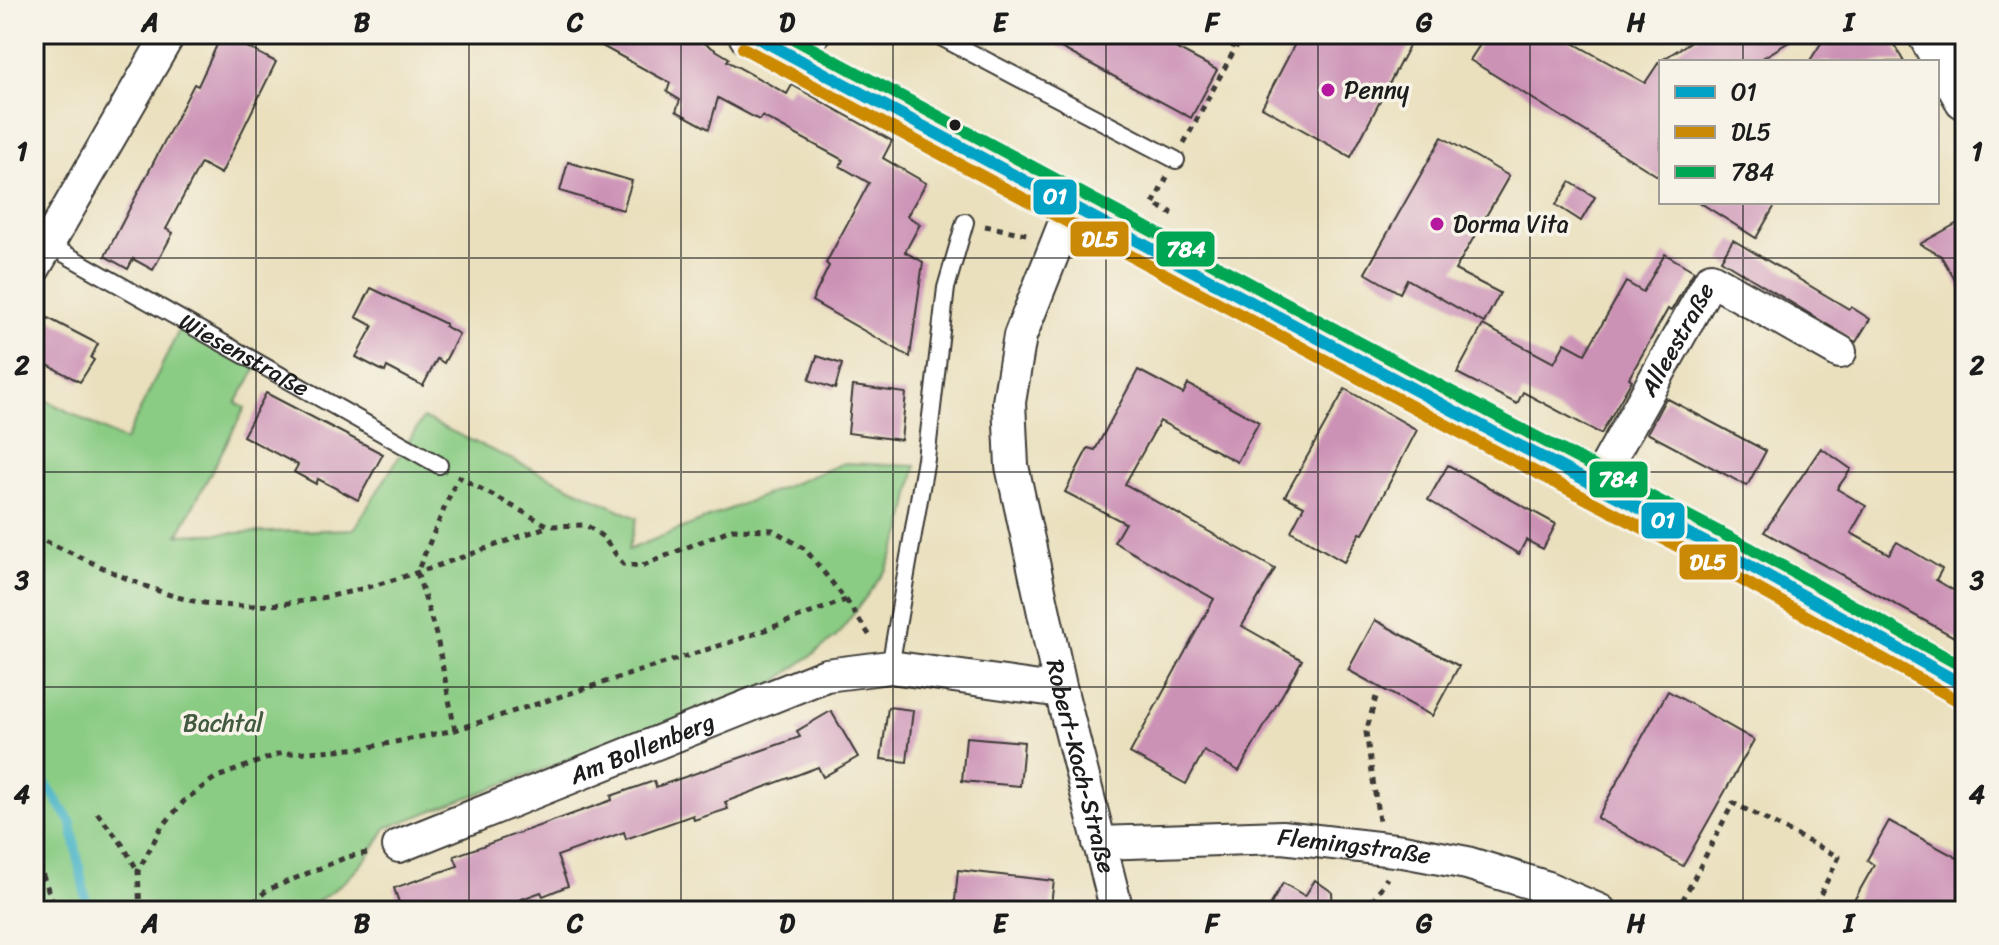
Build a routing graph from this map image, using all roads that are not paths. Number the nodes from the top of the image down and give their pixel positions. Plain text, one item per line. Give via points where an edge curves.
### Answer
1 (169, 34) edge
2 (751, 34) edge
3 (935, 34) edge
4 (1928, 34) edge
5 (814, 49) edge
6 (1965, 99) edge
7 (1176, 160) road end
8 (965, 222) road end
9 (1065, 222) junction
10 (42, 256) edge
11 (1840, 352) dead end
12 (439, 465) road end
13 (1595, 486) junction
14 (890, 667) junction
15 (1965, 686) edge
16 (1061, 691) junction
17 (1099, 843) junction
18 (399, 846) road end
19 (1538, 899) edge
20 (1117, 911) edge
21 (1600, 911) edge

1 - 10 street, Wiesenstraße
2 - 5 main road
3 - 7 lane
4 - 6 street
5 - 9 main road
8 - 14 lane via 946,288 926,459
9 - 13 main road
9 - 16 street, Robert-Koch-Straße via 1020,336 1009,402 1012,466
10 - 12 lane, Wiesenstraße
11 - 13 street, Alleestraße via 1711,279
13 - 15 main road
14 - 16 street, Am Bollenberg
14 - 18 street, Am Bollenberg via 826,675
16 - 17 street, Robert-Koch-Straße
17 - 19 street, Flemingstraße via 1282,837 1384,848 1467,863
17 - 20 street, Robert-Koch-Straße
19 - 21 street, Flemingstraße

